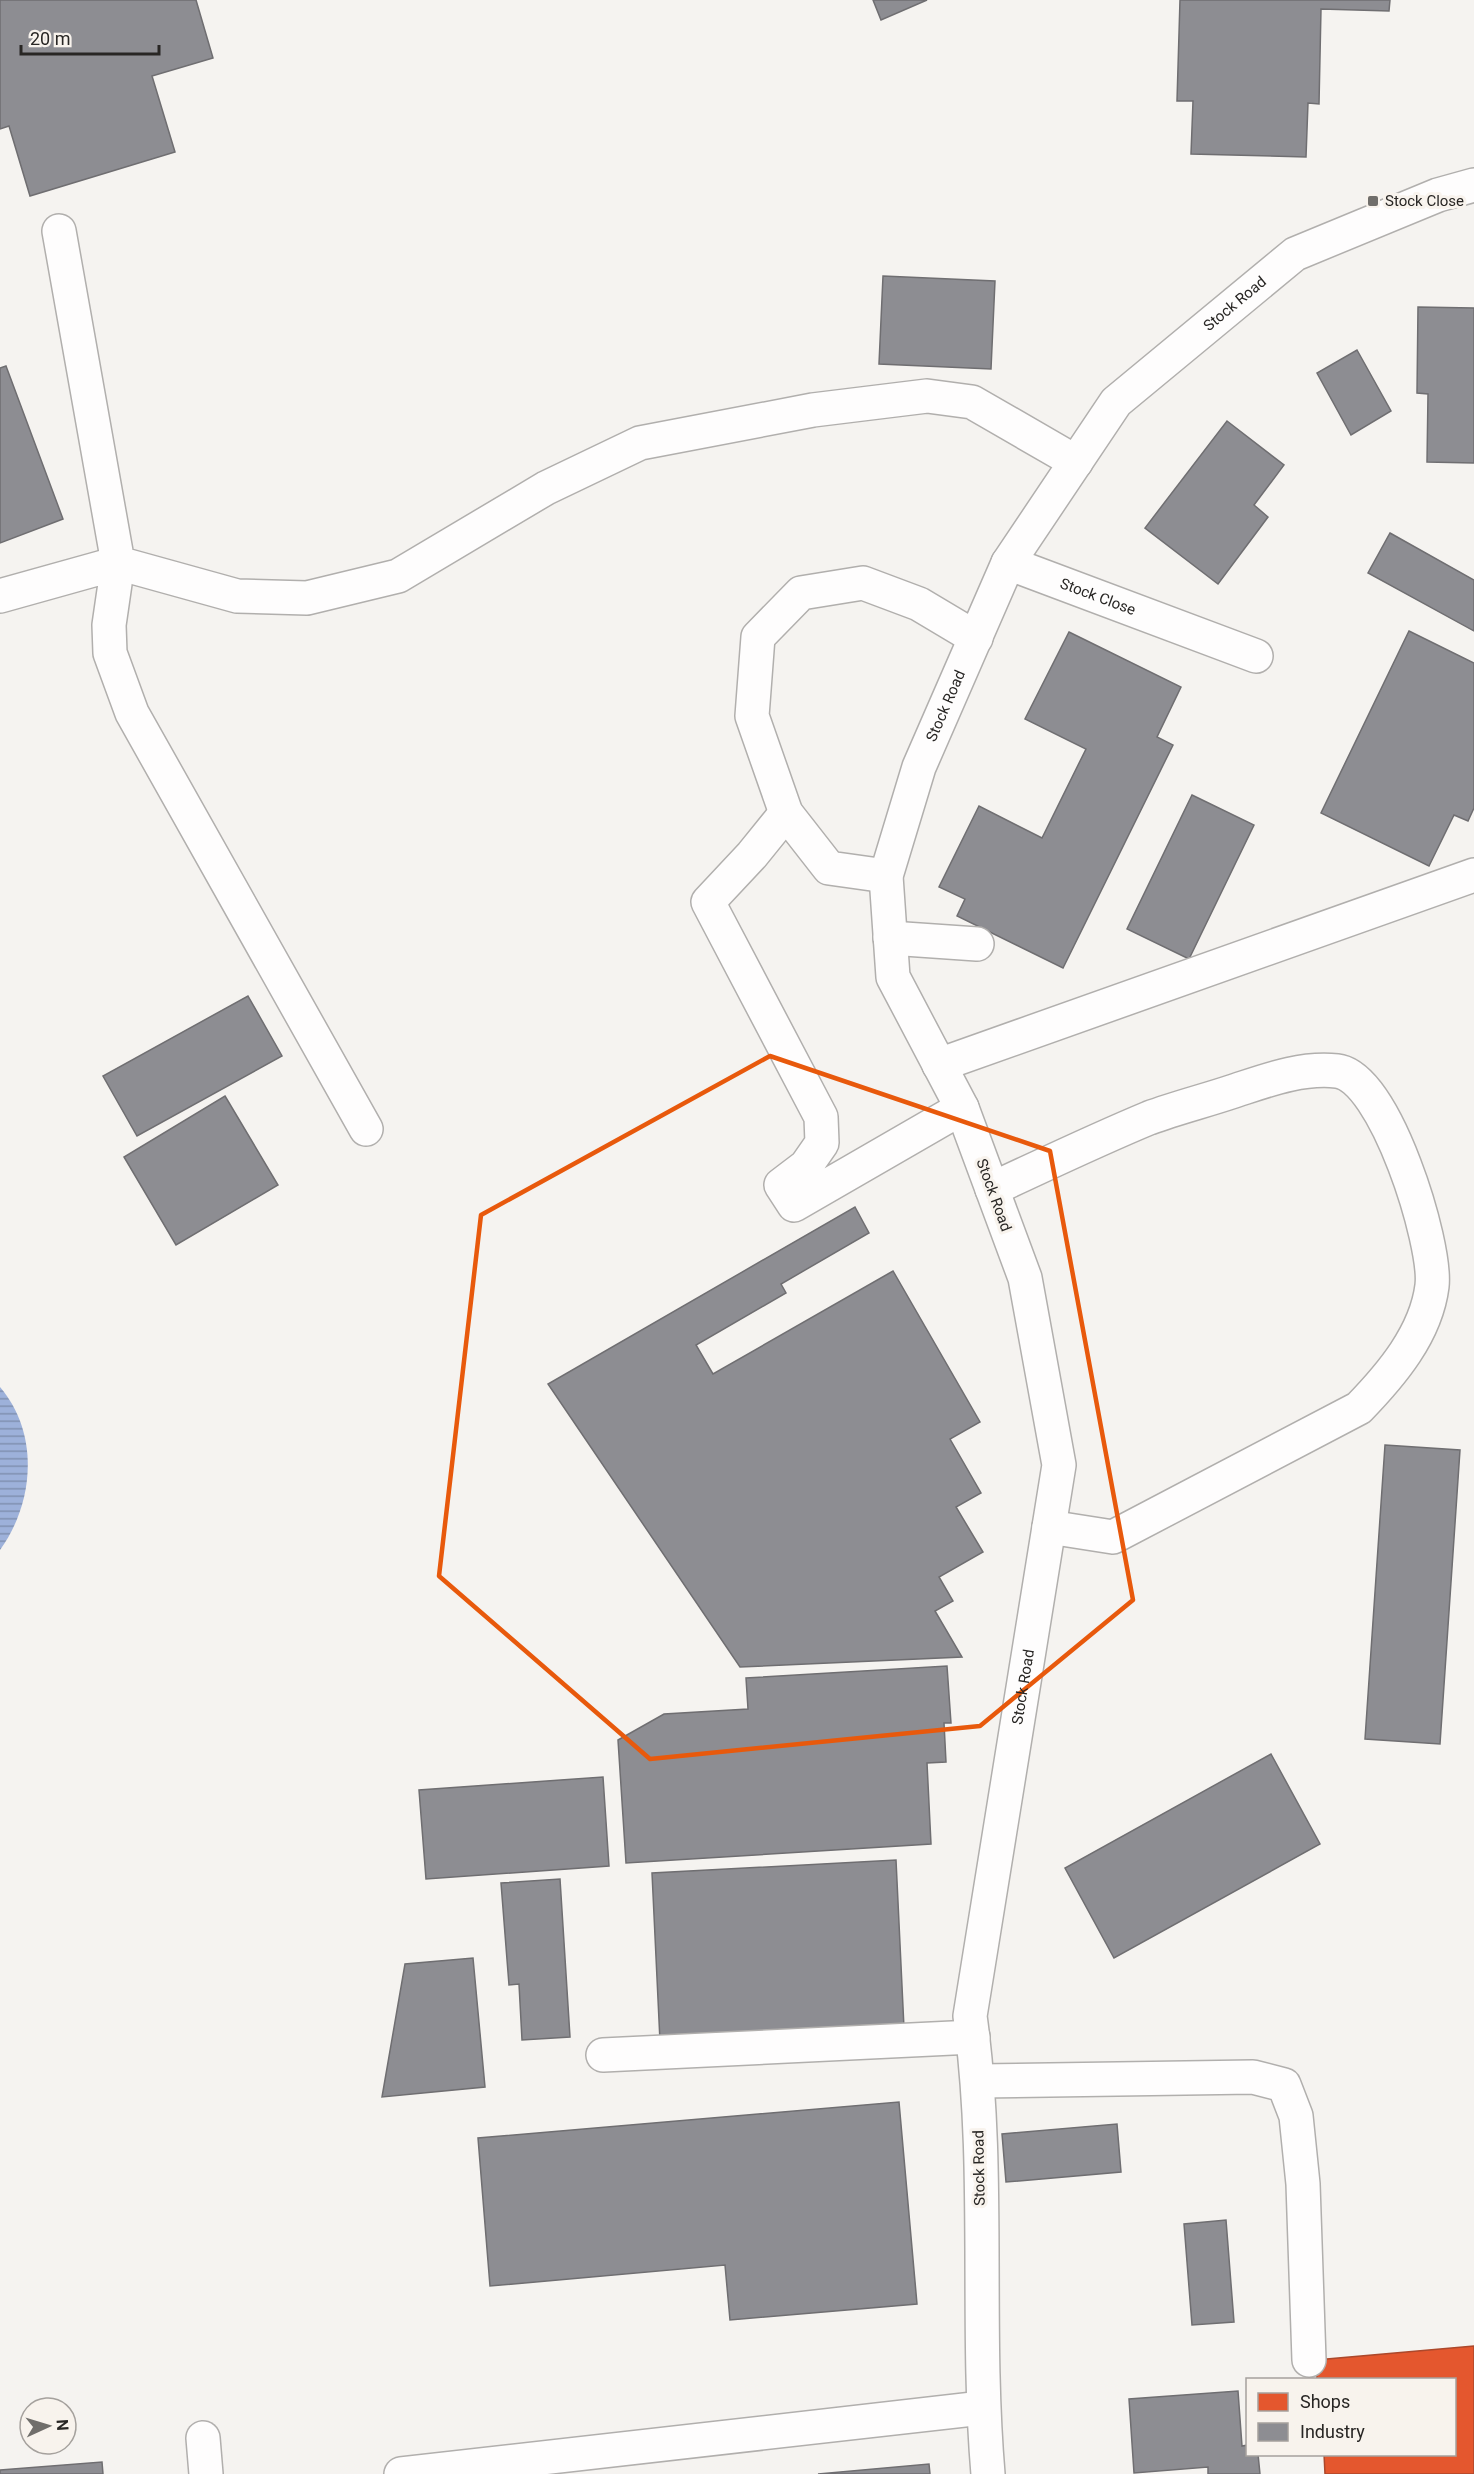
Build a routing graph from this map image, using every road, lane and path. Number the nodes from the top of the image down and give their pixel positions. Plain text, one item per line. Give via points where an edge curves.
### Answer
1 (1474, 185) edge
2 (59, 231) dead end
3 (1076, 462) junction
4 (1008, 563) junction
5 (118, 564) junction
6 (0, 596) edge
7 (976, 638) junction
8 (1256, 656) dead end
9 (786, 813) junction
10 (1474, 875) edge
11 (886, 876) junction
12 (890, 938) junction
13 (977, 944) dead end
14 (939, 1065) junction
15 (962, 1108) junction
16 (366, 1129) dead end
17 (992, 1189) junction
18 (1049, 1527) junction
19 (973, 2037) junction
20 (603, 2055) dead end
21 (978, 2081) junction
22 (1310, 2360) dead end
23 (982, 2408) junction
24 (203, 2438) dead end
25 (206, 2474) edge
26 (401, 2474) edge
27 (988, 2474) edge

1 - 3 street, Stock Road via 1438,195 1295,254 1116,402
2 - 5 street
3 - 4 street, Stock Road
3 - 5 street via 972,402 927,396 813,410 640,443 546,488 398,576 307,598 237,596
4 - 7 street, Stock Road
4 - 8 street, Stock Close
5 - 6 street
5 - 16 street via 109,625 110,653 132,713
7 - 9 street via 919,604 862,584 801,593 758,637 752,717
7 - 11 street, Stock Road via 919,767
9 - 11 street via 829,868
9 - 15 street via 708,902 820,1117 822,1143 806,1166 781,1185 794,1205
10 - 14 street
11 - 12 street, Stock Road
12 - 13 street
12 - 14 street, Stock Road via 893,977
14 - 15 street, Stock Road
15 - 17 street, Stock Road
17 - 18 street, Stock Road via 1025,1278 1059,1466
17 - 18 street via 1151,1118 1289,1074 1339,1071 1366,1089 1401,1153 1427,1237 1432,1285 1421,1325 1390,1377 1359,1408 1113,1537
18 - 19 street, Stock Road via 970,2016
19 - 20 street
19 - 21 street, Stock Road
21 - 22 street via 1253,2077 1284,2085 1296,2116
21 - 23 street, Stock Road
23 - 26 street
23 - 27 street, Stock Road
24 - 25 street

